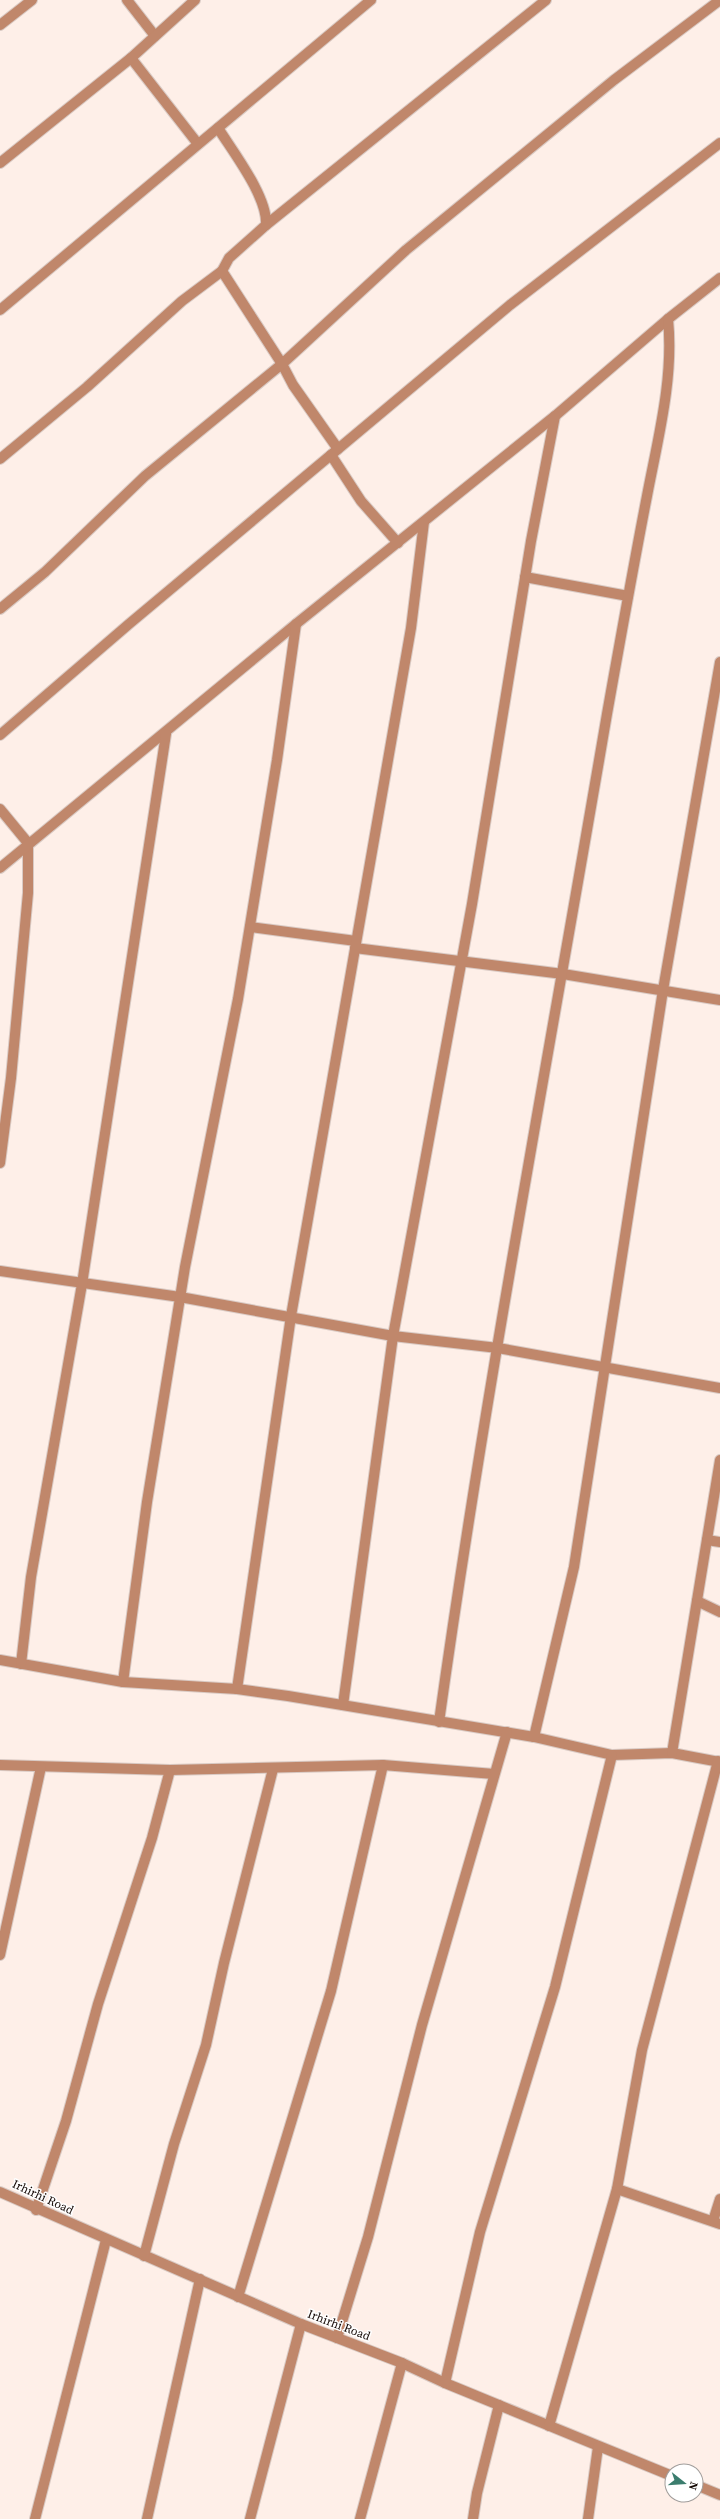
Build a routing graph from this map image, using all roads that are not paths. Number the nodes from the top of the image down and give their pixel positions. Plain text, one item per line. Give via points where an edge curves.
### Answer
1 (32, 0) edge
2 (127, 0) edge
3 (195, 0) edge
4 (371, 0) edge
5 (546, 0) edge
6 (720, 0) edge
7 (0, 25) edge
8 (155, 36) junction
9 (131, 58) junction
10 (218, 128) junction
11 (720, 143) edge
12 (198, 144) junction
13 (0, 163) edge
14 (266, 225) junction
15 (222, 271) junction
16 (720, 278) edge
17 (0, 310) edge
18 (668, 319) junction
19 (282, 364) junction
20 (555, 416) junction
21 (335, 452) junction
22 (0, 459) edge
23 (424, 522) junction
24 (398, 543) junction
25 (525, 577) junction
26 (628, 596) junction
27 (0, 609) edge
28 (296, 624) junction
29 (720, 662) edge
30 (166, 734) junction
31 (0, 735) edge
32 (0, 809) edge
33 (28, 843) junction
34 (0, 868) edge
35 (250, 927) junction
36 (356, 944) junction
37 (462, 961) junction
38 (563, 974) junction
39 (663, 990) junction
40 (720, 1000) edge
41 (0, 1163) edge
42 (0, 1271) edge
43 (82, 1284) junction
44 (180, 1297) junction
45 (291, 1316) junction
46 (393, 1336) junction
47 (498, 1348) junction
48 (606, 1368) junction
49 (720, 1388) edge
50 (720, 1460) edge
51 (707, 1540) junction
52 (720, 1542) edge
53 (697, 1601) junction
54 (720, 1612) edge
55 (0, 1660) edge
56 (21, 1664) junction
57 (123, 1682) junction
58 (237, 1689) junction
59 (343, 1705) junction
60 (439, 1722) junction
61 (507, 1732) junction
62 (534, 1737) junction
63 (672, 1753) junction
64 (612, 1756) junction
65 (719, 1761) edge
66 (0, 1765) edge
67 (383, 1765) junction
68 (41, 1767) junction
69 (273, 1769) junction
70 (170, 1770) junction
71 (494, 1774) junction
72 (0, 1955) edge
73 (617, 2189) junction
74 (1, 2195) edge
75 (720, 2199) edge
76 (36, 2210) junction
77 (717, 2222) edge
78 (106, 2240) junction
79 (144, 2256) junction
80 (200, 2279) junction
81 (238, 2297) junction
82 (301, 2324) junction
83 (337, 2338) junction
84 (402, 2363) junction
85 (446, 2383) junction
86 (499, 2405) junction
87 (549, 2426) junction
88 (598, 2447) junction
89 (664, 2473) edge
90 (704, 2488) edge
91 (720, 2495) edge
92 (35, 2519) edge
93 (147, 2519) edge
94 (250, 2519) edge
95 (360, 2519) edge
96 (472, 2519) edge
97 (588, 2519) edge

1 - 7 street
2 - 8 street
3 - 8 street
4 - 10 street
5 - 14 street
6 - 19 street via 614,80 406,250
8 - 9 street
9 - 12 street
9 - 13 street
10 - 12 street
10 - 14 street via 257,193 267,216
11 - 21 street via 510,305
12 - 17 street
14 - 15 street via 229,258
15 - 19 street
15 - 22 street via 182,301 87,387
16 - 18 street
18 - 20 street
18 - 26 street via 670,345 662,417
19 - 21 street
19 - 27 street via 145,476 45,572
20 - 23 street
20 - 25 street
21 - 24 street via 361,501
21 - 31 street
23 - 24 street
23 - 36 street via 411,628
24 - 28 street
25 - 26 street
25 - 37 street
26 - 38 street
28 - 30 street
28 - 35 street
29 - 39 street
30 - 33 street
30 - 43 street
32 - 33 street
33 - 34 street
33 - 41 street via 28,893 11,1078
35 - 36 street
35 - 44 street
36 - 37 street
36 - 45 street
37 - 38 street
37 - 46 street
38 - 39 street
38 - 47 street
39 - 40 street
39 - 48 street
42 - 43 street
43 - 44 street
43 - 56 street via 31,1577
44 - 45 street
44 - 57 street via 147,1502
45 - 46 street
45 - 58 street
46 - 47 street
46 - 59 street
47 - 48 street
47 - 60 street via 457,1589
48 - 49 street
48 - 62 street via 574,1566
50 - 51 street
51 - 52 street
51 - 53 street
53 - 54 street
53 - 63 street
55 - 56 street
56 - 57 street
57 - 58 street
58 - 59 street
59 - 60 street
60 - 61 street
61 - 62 street
61 - 71 street
62 - 64 street
63 - 64 street
63 - 65 street
64 - 85 street via 555,1987 480,2232
65 - 73 street via 642,2050
66 - 68 street
67 - 69 street
67 - 71 street
67 - 81 street via 331,1991
68 - 70 street
68 - 72 street
69 - 70 street
69 - 79 street via 206,2045 174,2144
70 - 76 street via 152,1838 98,2004 66,2121
71 - 83 street via 424,2018 368,2237
73 - 77 street
73 - 87 street
74 - 76 street, Irhirhi Road
75 - 77 street
76 - 78 street, Irhirhi Road
78 - 79 street, Irhirhi Road
78 - 92 street
79 - 80 street, Irhirhi Road
80 - 81 street, Irhirhi Road
80 - 93 street
81 - 82 street, Irhirhi Road
82 - 83 street, Irhirhi Road
82 - 94 street
83 - 84 street, Irhirhi Road
84 - 85 street, Irhirhi Road
84 - 95 street
85 - 86 street, Irhirhi Road
86 - 87 street, Irhirhi Road
86 - 96 street
87 - 88 street, Irhirhi Road
88 - 89 street, Irhirhi Road
88 - 97 street
90 - 91 street

